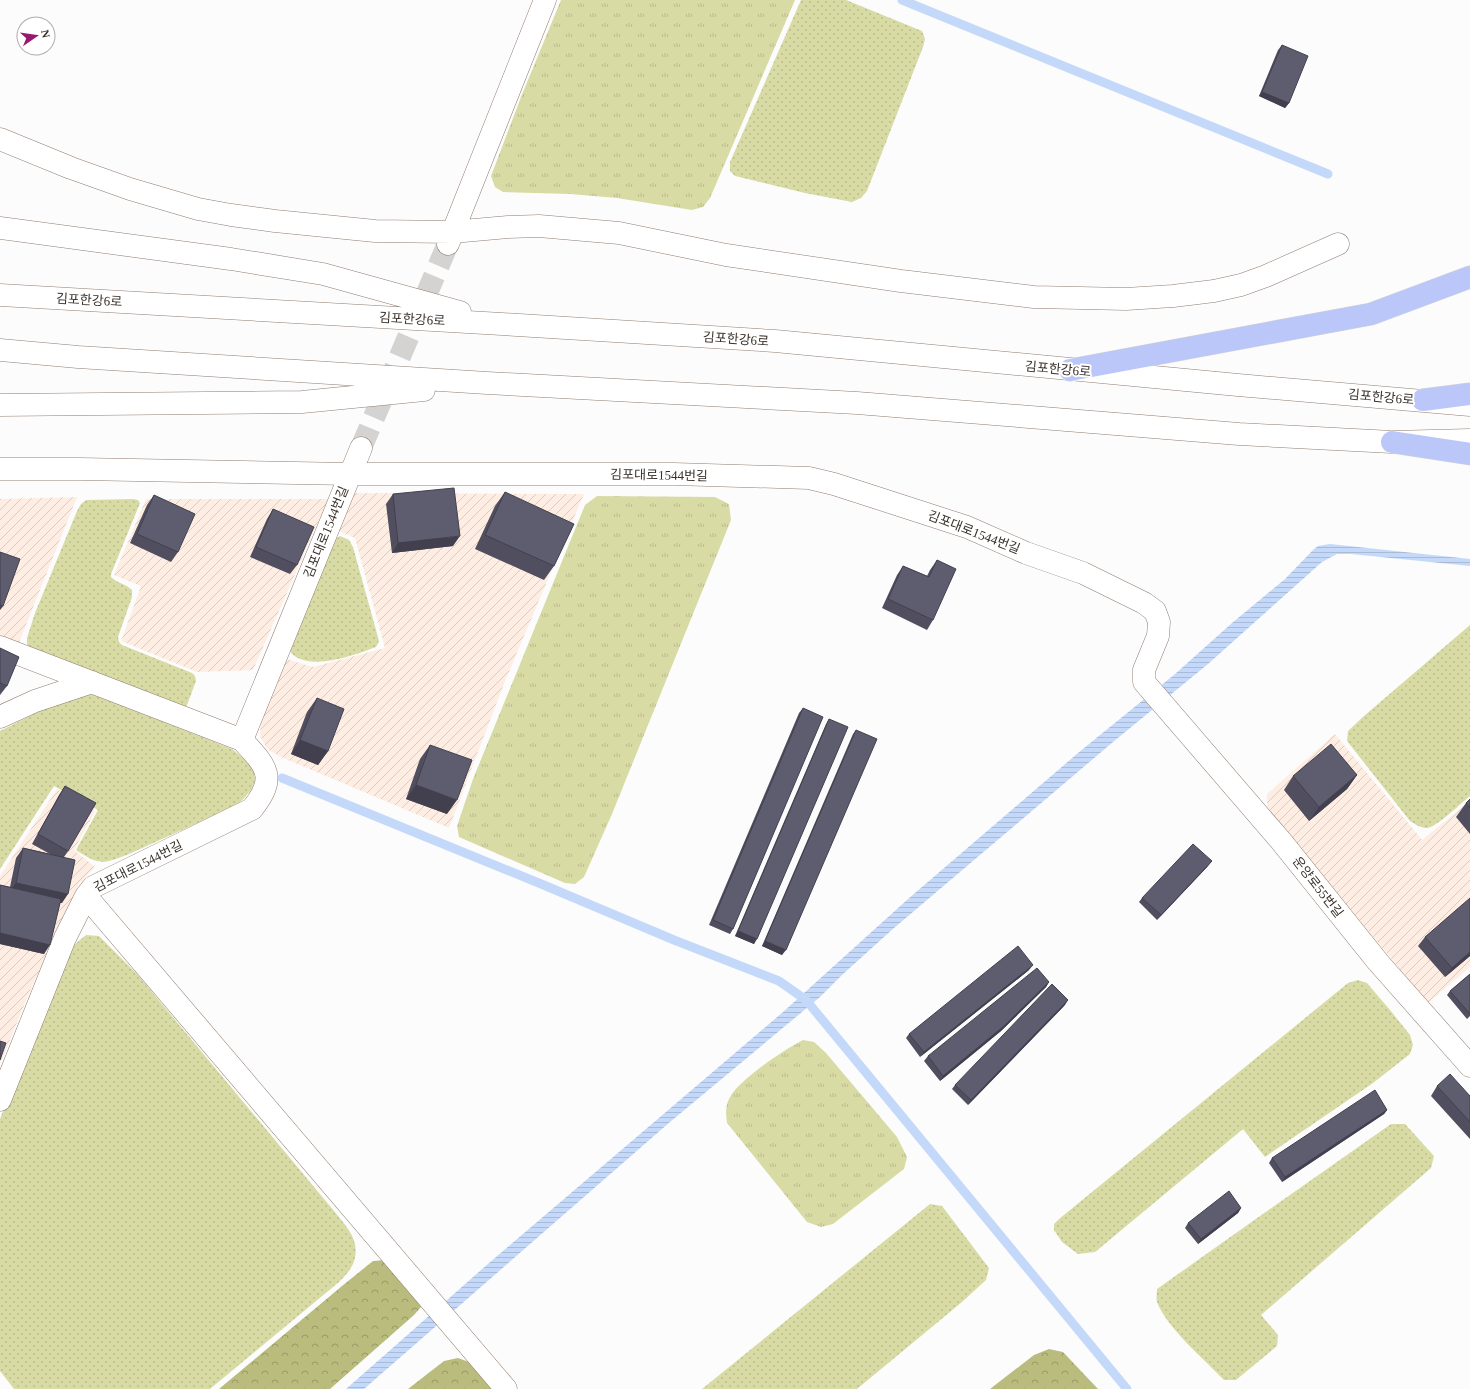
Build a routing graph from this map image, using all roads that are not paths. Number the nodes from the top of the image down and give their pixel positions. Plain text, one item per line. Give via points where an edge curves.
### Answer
1 (545, 0) edge
2 (0, 139) edge
3 (0, 228) edge
4 (450, 239) junction
5 (1338, 244) dead end
6 (1470, 277) edge
7 (0, 295) edge
8 (502, 324) junction
9 (0, 350) edge
10 (1070, 370) junction
11 (487, 383) junction
12 (1470, 394) edge
13 (1423, 400) junction
14 (0, 405) edge
15 (1470, 405) edge
16 (1470, 440) edge
17 (1392, 442) junction
18 (361, 448) tunnel mouth
19 (1470, 454) edge
20 (0, 469) edge
21 (350, 474) junction
22 (0, 648) edge
23 (92, 682) junction
24 (1144, 682) joint
25 (0, 717) edge
26 (242, 740) junction
27 (86, 896) junction
28 (1470, 1066) edge
29 (0, 1100) edge
30 (506, 1389) edge

1 - 4 street
2 - 4 street via 71,168 198,210 274,221
3 - 8 street via 323,274
4 - 5 street via 508,226 569,228 619,233 726,255 901,281 1034,297 1126,299 1214,291 1241,285
6 - 10 highway via 1371,314
7 - 8 street, 김포한강6로
8 - 10 street, 김포한강6로 via 775,342
9 - 11 street
10 - 13 street, 김포한강6로
11 - 14 street via 302,402
11 - 17 street via 856,403 1239,434
12 - 13 highway
13 - 15 street, 김포한강6로
16 - 17 street
17 - 19 highway
18 - 21 street
20 - 21 street
21 - 24 street, 김포대로1544번길 via 674,474 809,478 834,484 967,527 1026,553 1083,573 1144,603 1155,611 1159,622 1158,636 1144,670
21 - 26 street, 김포대로1544번길
22 - 23 street, 김포대로1544번길
23 - 25 street via 35,701
23 - 26 street, 김포대로1544번길
24 - 28 street, 운양로55번길 via 1282,840 1378,962
26 - 27 street, 김포대로1544번길 via 266,770 267,784 261,798 252,809 92,887
27 - 29 street, 김포대로1544번길 via 65,938
27 - 30 street

